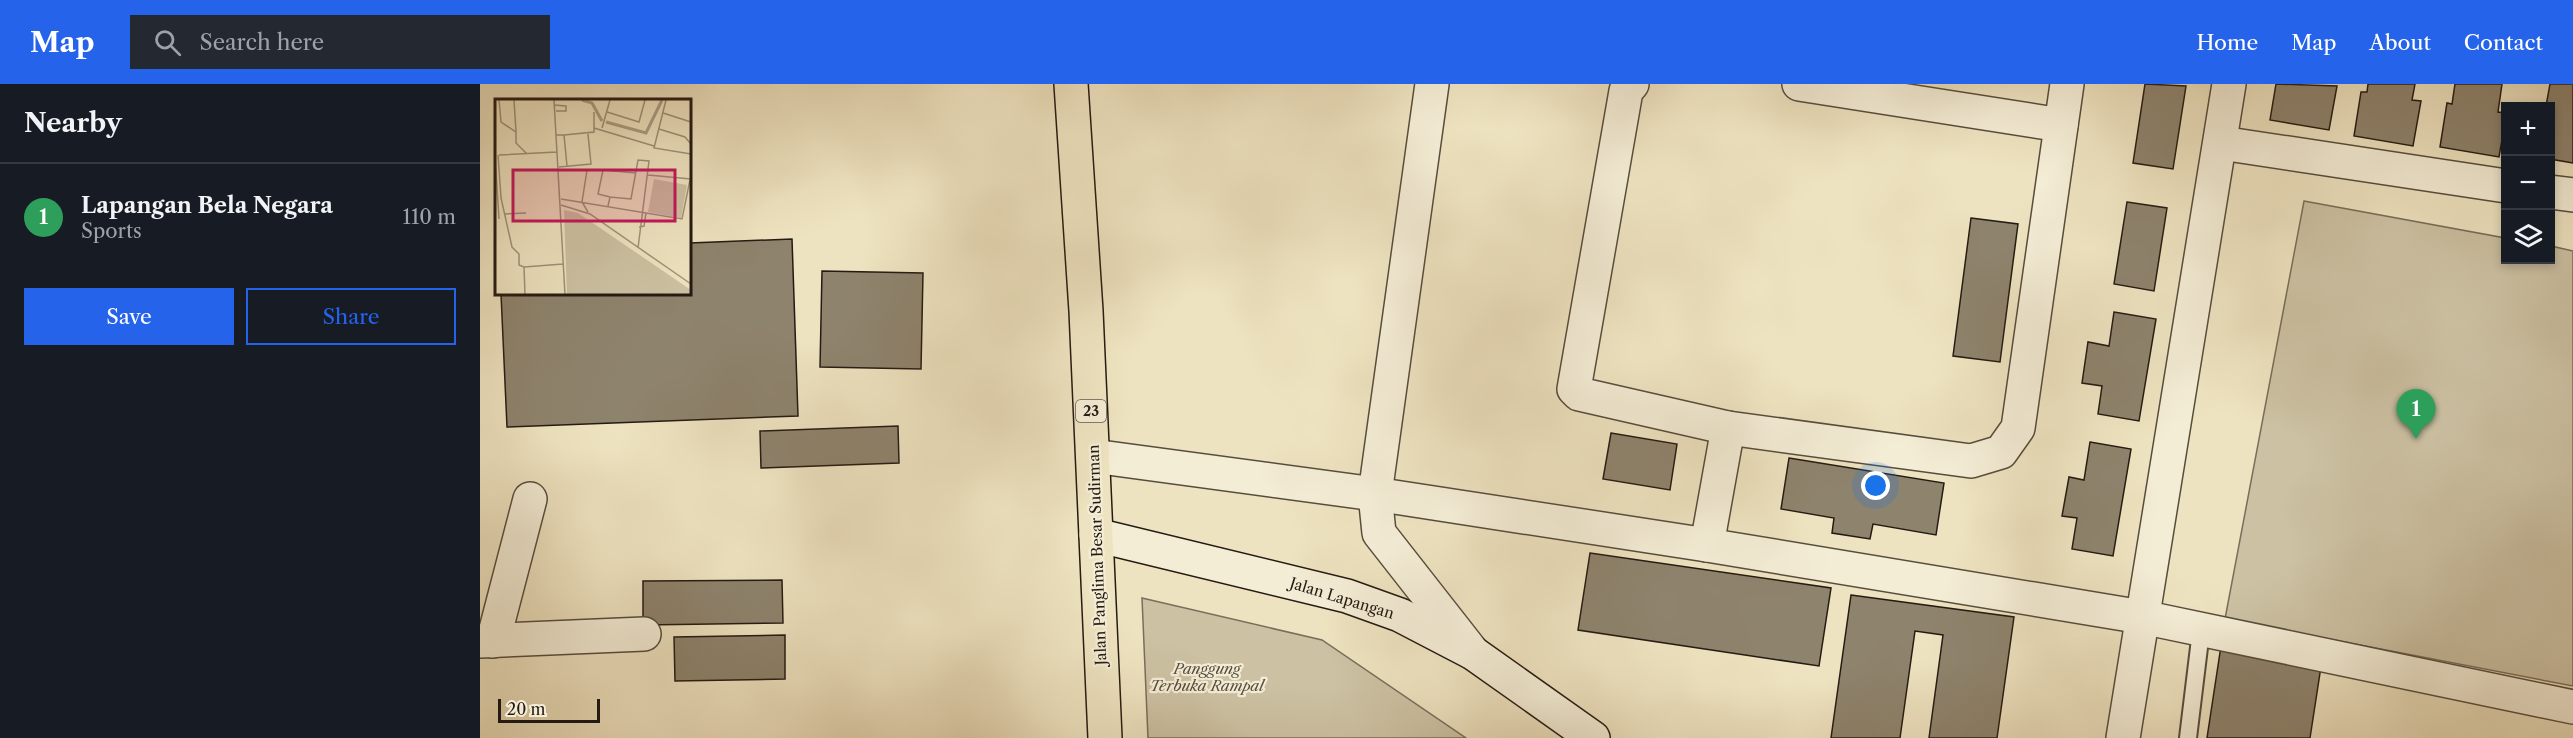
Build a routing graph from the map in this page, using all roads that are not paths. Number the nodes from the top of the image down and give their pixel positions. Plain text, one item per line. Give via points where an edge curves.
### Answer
1 (1071, 84) edge
2 (1432, 84) edge
3 (1632, 84) edge
4 (1799, 84) edge
5 (2067, 84) edge
6 (2229, 84) edge
7 (2061, 125) junction
8 (2221, 143) junction
9 (2501, 185) edge
10 (2555, 193) edge
11 (2573, 195) edge
12 (1728, 428) junction
13 (1093, 456) junction
14 (1375, 494) junction
15 (530, 499) dead end
16 (1096, 535) junction
17 (1707, 545) junction
18 (2142, 617) junction
19 (2201, 631) junction
20 (644, 634) dead end
21 (487, 641) edge
22 (1473, 653) junction
23 (2573, 707) edge
24 (1105, 738) edge
25 (1593, 738) edge
26 (2123, 738) edge
27 (2188, 738) edge

1 - 13 highway, Jalan Panglima Besar Sudirman / 23
2 - 14 street
3 - 12 street via 1626,91 1574,389 1580,394
4 - 7 street
5 - 7 street
6 - 8 street
7 - 12 street via 2018,428 2001,452 1971,461
8 - 9 street
8 - 18 street
10 - 11 street
12 - 17 street
13 - 14 street
13 - 16 highway, Jalan Panglima Besar Sudirman / 23
14 - 17 street
14 - 22 street via 1379,533
15 - 21 street
16 - 22 street, Jalan Lapangan via 1347,596 1400,615
16 - 24 highway, Jalan Panglima Besar Sudirman / 23
17 - 18 street
18 - 19 street
18 - 26 street
19 - 23 street
19 - 27 lane
20 - 21 street
22 - 25 street, Jalan Lapangan

